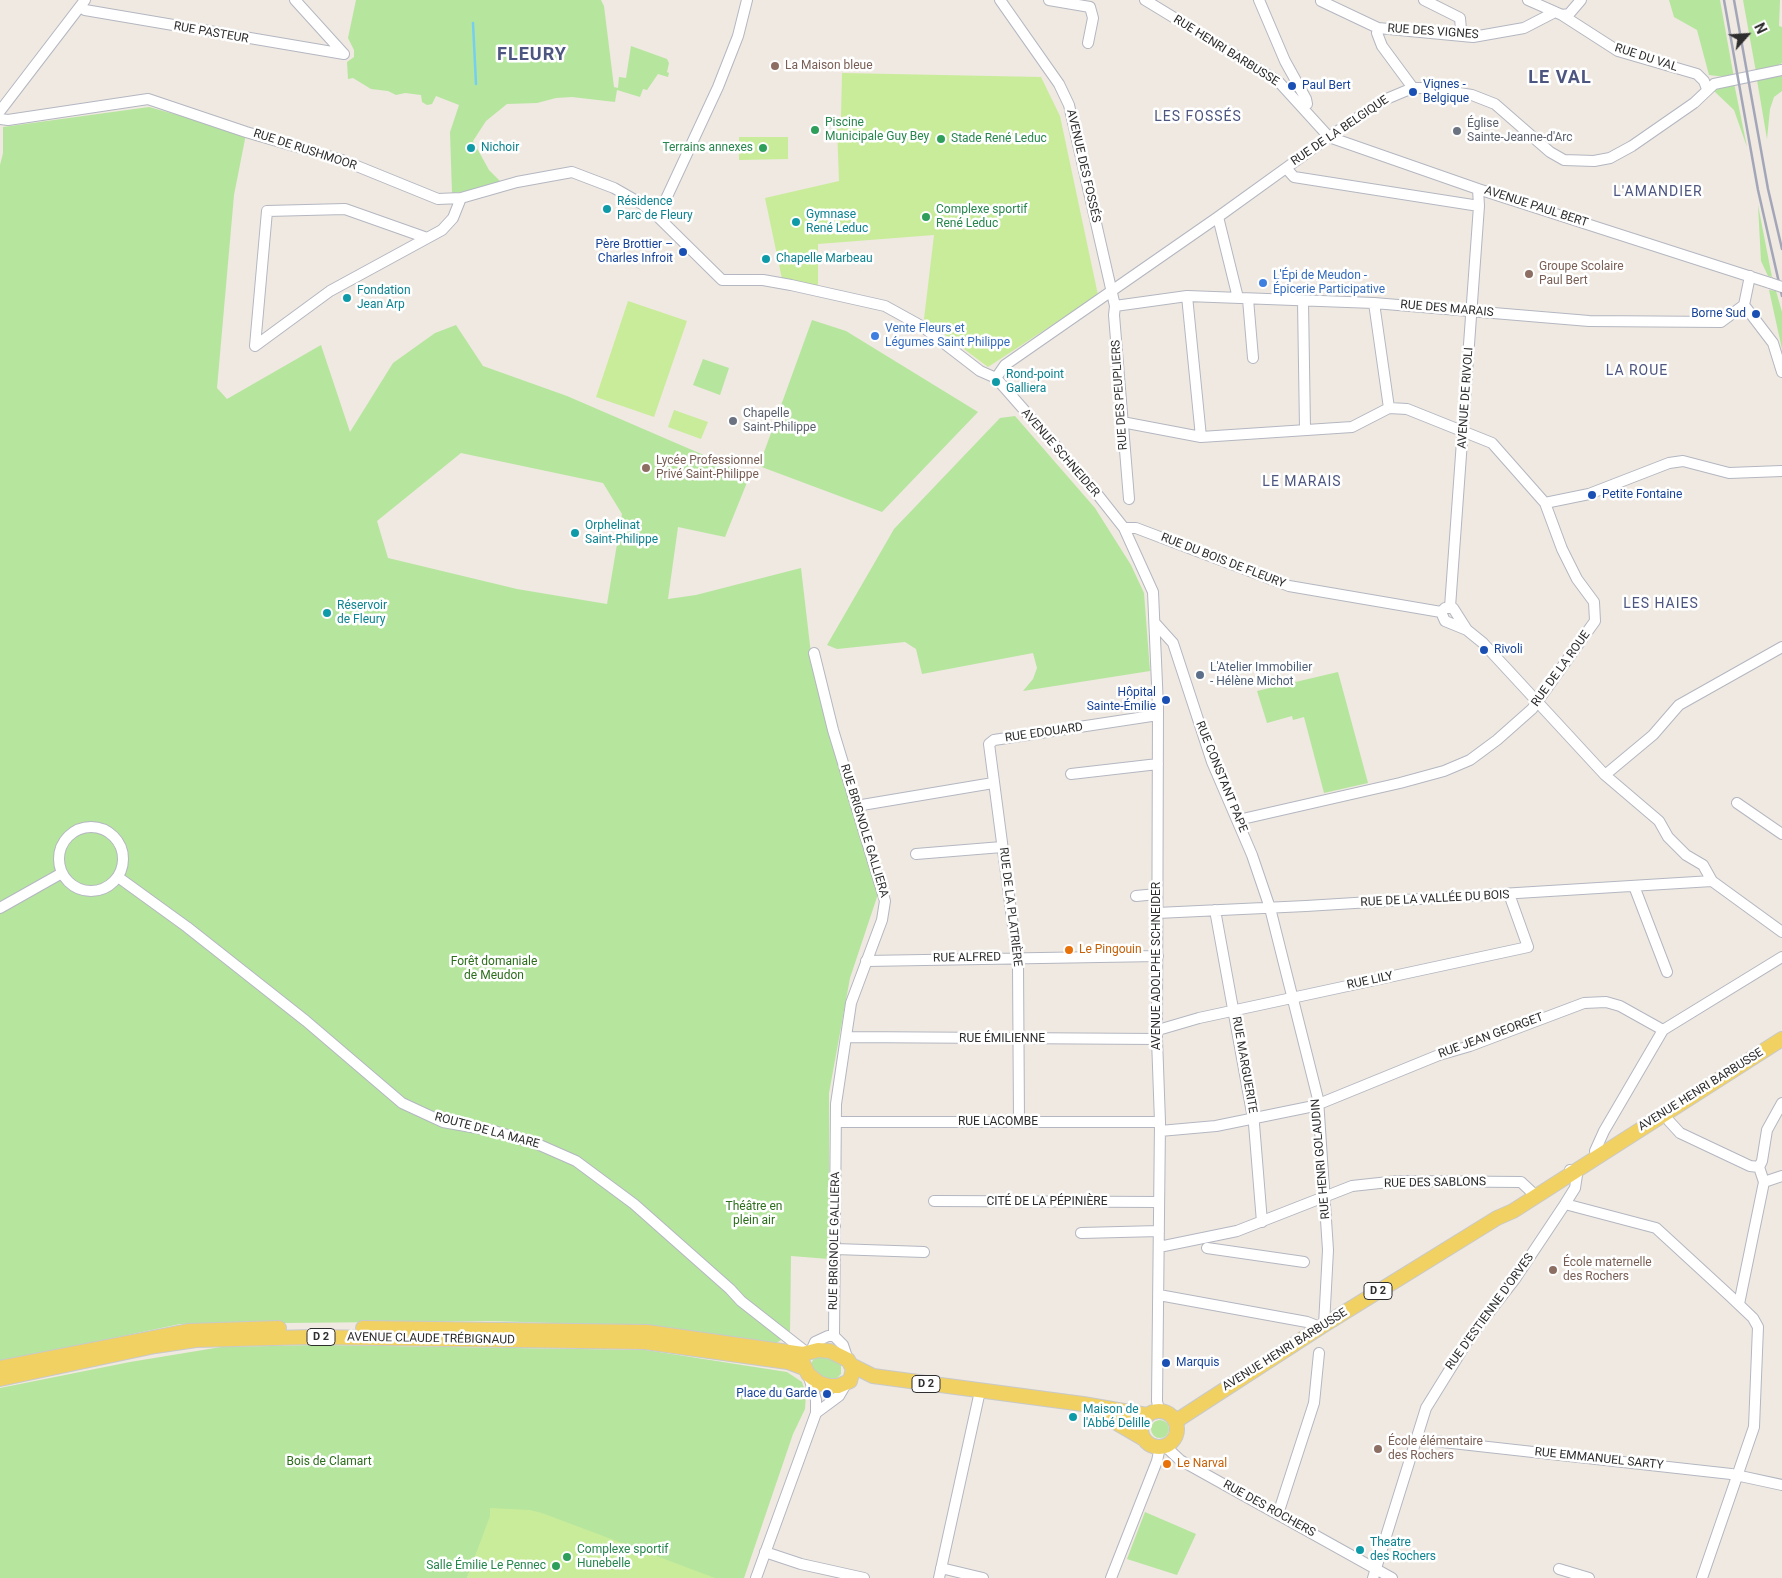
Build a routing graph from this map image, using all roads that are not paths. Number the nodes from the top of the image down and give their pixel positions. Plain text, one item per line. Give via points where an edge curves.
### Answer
1 (295, 0) edge
2 (747, 0) edge
3 (1000, 0) edge
4 (1049, 0) edge
5 (1145, 0) edge
6 (1259, 0) edge
7 (1424, 0) edge
8 (1528, 0) edge
9 (1581, 0) edge
10 (1321, 1) edge
11 (83, 3) edge
12 (1558, 14) junction
13 (1378, 28) junction
14 (1458, 35) junction
15 (1088, 43) dead end
16 (1782, 71) edge
17 (1412, 88) junction
18 (1707, 89) junction
19 (1302, 107) junction
20 (0, 111) edge
21 (0, 119) edge
22 (1329, 137) junction
23 (1286, 168) junction
24 (1478, 188) junction
25 (461, 198) junction
26 (1479, 206) junction
27 (656, 215) junction
28 (1218, 217) junction
29 (427, 238) junction
30 (1750, 276) junction
31 (1782, 287) edge
32 (1112, 292) junction
33 (1187, 296) junction
34 (1243, 298) junction
35 (1303, 301) junction
36 (1374, 303) junction
37 (1744, 305) junction
38 (1115, 306) junction
39 (1472, 311) junction
40 (1253, 358) dead end
41 (1782, 372) edge
42 (996, 378) junction
43 (1389, 408) junction
44 (1122, 422) junction
45 (1305, 429) junction
46 (1463, 432) junction
47 (1201, 437) junction
48 (1782, 471) edge
49 (1129, 499) dead end
50 (1545, 503) junction
51 (1124, 528) junction
52 (1449, 614) junction
53 (1156, 623) junction
54 (1782, 647) edge
55 (814, 653) dead end
56 (1537, 703) junction
57 (1158, 715) junction
58 (1158, 764) junction
59 (1071, 774) dead end
60 (1606, 775) junction
61 (993, 784) junction
62 (1737, 803) dead end
63 (856, 806) junction
64 (1238, 820) junction
65 (1782, 834) edge
66 (1002, 847) junction
67 (916, 854) dead end
68 (62, 873) junction
69 (118, 877) junction
70 (1712, 881) junction
71 (1634, 886) junction
72 (1157, 894) junction
73 (1509, 894) junction
74 (1136, 896) dead end
75 (0, 908) edge
76 (1270, 908) junction
77 (1216, 910) junction
78 (1157, 913) junction
79 (1782, 932) edge
80 (1158, 956) junction
81 (1782, 957) edge
82 (1018, 958) junction
83 (866, 961) junction
84 (1667, 972) dead end
85 (1293, 998) junction
86 (1234, 1010) junction
87 (1663, 1030) junction
88 (1157, 1034) junction
89 (847, 1037) junction
90 (1782, 1039) edge
91 (1018, 1040) junction
92 (1782, 1103) edge
93 (1319, 1104) junction
94 (1253, 1118) junction
95 (1669, 1121) dead end
96 (836, 1122) junction
97 (1018, 1122) junction
98 (1160, 1127) junction
99 (1596, 1154) junction
100 (1758, 1167) junction
101 (1571, 1171) junction
102 (1782, 1176) edge
103 (1764, 1182) junction
104 (1533, 1193) junction
105 (1325, 1197) junction
106 (934, 1201) dead end
107 (1159, 1202) junction
108 (1565, 1204) junction
109 (1262, 1222) junction
110 (1159, 1231) junction
111 (1081, 1233) dead end
112 (1159, 1247) junction
113 (835, 1248) junction
114 (1207, 1248) dead end
115 (924, 1252) dead end
116 (1304, 1262) dead end
117 (1159, 1295) junction
118 (1739, 1304) junction
119 (1322, 1326) junction
120 (834, 1336) junction
121 (1319, 1353) dead end
122 (806, 1360) junction
123 (850, 1363) junction
124 (0, 1368) edge
125 (873, 1376) junction
126 (0, 1379) edge
127 (848, 1382) junction
128 (980, 1391) junction
129 (1083, 1404) junction
130 (816, 1413) junction
131 (1153, 1413) junction
132 (1176, 1421) junction
133 (1144, 1439) junction
134 (1416, 1439) junction
135 (1162, 1447) junction
136 (1738, 1476) junction
137 (1782, 1485) edge
138 (1278, 1514) junction
139 (765, 1552) junction
140 (1559, 1569) dead end
141 (940, 1573) edge
142 (1374, 1574) edge
143 (755, 1578) edge
144 (864, 1578) edge
145 (983, 1578) edge
146 (1111, 1578) edge
147 (1392, 1578) edge
148 (1589, 1578) edge
149 (1702, 1578) edge

1 - 11 street, RUE PASTEUR via 344,54 95,12
2 - 27 street via 738,36 718,87
3 - 32 street, AVENUE DES FOSSÉS via 1059,84 1069,106
4 - 15 street via 1090,7 1093,18
5 - 19 street, RUE HENRI BARBUSSE via 1278,81
6 - 19 street via 1285,61 1306,98
7 - 14 street via 1460,18
8 - 12 street, RUE DU VAL
9 - 12 street, RUE DES VIGNES via 1569,14
10 - 13 street
11 - 20 street
12 - 14 street, RUE DES VIGNES via 1508,32 1473,37
12 - 18 street, RUE DU VAL via 1618,51 1697,74
13 - 14 street, RUE DES VIGNES
13 - 17 street, RUE DES VIGNES via 1382,46
16 - 18 street via 1714,84
17 - 18 street, RUE DE LA BELGIQUE via 1464,93 1494,104 1550,152 1564,160 1579,162 1610,158 1632,146 1694,103
17 - 22 street, RUE DE LA BELGIQUE via 1384,100
19 - 22 street, AVENUE PAUL BERT
21 - 25 street, RUE DE RUSHMOOR via 148,99 342,160 438,199
22 - 23 street, RUE DE LA BELGIQUE
22 - 24 street, AVENUE PAUL BERT
23 - 26 street via 1294,177
23 - 28 street, RUE DE LA BELGIQUE
24 - 26 street, AVENUE DE RIVOLI
24 - 30 street, AVENUE PAUL BERT
25 - 27 street, RUE DE RUSHMOOR via 517,182 572,172 614,188
25 - 29 street via 453,218 442,230
26 - 39 street, AVENUE DE RIVOLI
27 - 42 street, AVENUE SCHNEIDER via 722,280 782,283 885,306 922,327
28 - 32 street, RUE DE LA BELGIQUE
28 - 34 street
29 - 29 street via 345,209 267,211 255,346 330,291
30 - 31 street, AVENUE PAUL BERT, bridge
30 - 37 street
32 - 38 street, RUE DES PEUPLIERS
32 - 42 street, RUE DE LA BELGIQUE via 1005,365
33 - 34 street, RUE DES MARAIS
33 - 38 street, RUE DES MARAIS
33 - 47 street
34 - 35 street, RUE DES MARAIS
34 - 40 street
35 - 36 street, RUE DES MARAIS
35 - 45 street
36 - 39 street, RUE DES MARAIS
36 - 43 street
37 - 39 street, RUE DES MARAIS via 1721,322 1589,321
37 - 41 street via 1773,342
38 - 44 street, RUE DES PEUPLIERS
39 - 46 street, AVENUE DE RIVOLI
42 - 51 street, AVENUE SCHNEIDER
43 - 45 street via 1352,427
43 - 46 street via 1407,409
44 - 47 street
44 - 49 street, RUE DES PEUPLIERS
45 - 47 street
46 - 50 street via 1492,443
46 - 52 street, AVENUE DE RIVOLI
48 - 50 street via 1729,473 1683,461 1589,494
50 - 56 street, RUE DE LA ROUE via 1562,550 1594,602 1595,621
51 - 52 street, RUE DU BOIS DE FLEURY via 1136,528 1289,586
51 - 53 street, AVENUE ADOLPHE SCHNEIDER via 1153,592
52 - 56 street, RUE DU BOIS DE FLEURY via 1483,643
53 - 57 street, AVENUE ADOLPHE SCHNEIDER
53 - 64 street, RUE CONSTANT PAPE via 1173,644 1210,754
54 - 60 street via 1679,705 1653,735
55 - 63 street, RUE BRIGNOLE GALLIERA
56 - 60 street, RUE DU BOIS DE FLEURY
56 - 64 street, RUE DE LA ROUE via 1484,750 1444,771
57 - 58 street, AVENUE ADOLPHE SCHNEIDER
57 - 61 street, RUE EDOUARD via 990,742
58 - 59 street
58 - 72 street, AVENUE ADOLPHE SCHNEIDER
60 - 70 street, RUE DU BOIS DE FLEURY via 1659,821 1668,837 1686,856 1703,865
61 - 63 street
61 - 66 street, RUE DE LA PLATRIÈRE
62 - 65 street
63 - 83 street, RUE BRIGNOLE GALLIERA via 885,900 882,920
64 - 76 street, RUE CONSTANT PAPE
66 - 67 street
66 - 82 street, RUE DE LA PLATRIÈRE
68 - 69 street via 70,883 91,891 106,887
68 - 69 street via 59,860 66,839 82,827 97,827 112,834 122,850 124,859
68 - 75 street
69 - 122 street, ROUTE DE LA MARE via 306,1020 402,1103 443,1122 494,1131 535,1143 576,1161 634,1204
70 - 71 street, RUE DE LA VALLÉE DU BOIS
70 - 79 street, RUE DU BOIS DE FLEURY
71 - 73 street, RUE DE LA VALLÉE DU BOIS
71 - 84 street
72 - 74 street
72 - 78 street, AVENUE ADOLPHE SCHNEIDER
73 - 76 street, RUE DE LA VALLÉE DU BOIS
73 - 85 street, RUE LILY via 1528,948
76 - 77 street, RUE DE LA VALLÉE DU BOIS
76 - 85 street, RUE HENRI GOLAUDIN
77 - 78 street, RUE DE LA VALLÉE DU BOIS
77 - 86 street, RUE MARGUERITE
78 - 80 street, AVENUE ADOLPHE SCHNEIDER
80 - 82 street, RUE ALFRED
80 - 88 street, AVENUE ADOLPHE SCHNEIDER
81 - 87 street
82 - 83 street, RUE ALFRED
82 - 91 street, RUE DE LA PLATRIÈRE
83 - 89 street, RUE BRIGNOLE GALLIERA via 851,1003
85 - 86 street, RUE LILY
85 - 93 street, RUE HENRI GOLAUDIN
86 - 88 street, RUE LILY via 1199,1018
86 - 94 street, RUE MARGUERITE
87 - 93 street, RUE JEAN GEORGET via 1620,1006 1606,1002 1584,1003 1470,1046 1439,1054
87 - 99 street via 1604,1131
88 - 91 street, RUE ÉMILIENNE
88 - 98 street, AVENUE ADOLPHE SCHNEIDER
89 - 91 street, RUE ÉMILIENNE
89 - 96 street, RUE BRIGNOLE GALLIERA
90 - 99 main road, AVENUE HENRI BARBUSSE / D 2
91 - 97 street, RUE DE LA PLATRIÈRE
92 - 100 street via 1767,1130
93 - 94 street, RUE JEAN GEORGET
93 - 105 street, RUE HENRI GOLAUDIN
94 - 98 street, RUE LACOMBE via 1216,1126
94 - 109 street, RUE MARGUERITE
95 - 100 street via 1680,1133
96 - 97 street, RUE LACOMBE
96 - 113 street, RUE BRIGNOLE GALLIERA
97 - 98 street, RUE LACOMBE
98 - 107 street, AVENUE ADOLPHE SCHNEIDER
99 - 101 main road, AVENUE HENRI BARBUSSE / D 2
100 - 103 street
101 - 104 main road, AVENUE HENRI BARBUSSE / D 2
101 - 108 street, RUE D'ESTIENNE D'ORVES via 1577,1175 1575,1188
102 - 103 street
103 - 118 street
104 - 105 street, RUE DES SABLONS via 1521,1182 1398,1181 1352,1186
104 - 119 main road, AVENUE HENRI BARBUSSE / D 2 via 1513,1211
105 - 109 street, RUE DES SABLONS
105 - 119 street, RUE HENRI GOLAUDIN via 1328,1250
106 - 107 street, CITÉ DE LA PÉPINIÈRE
107 - 110 street, AVENUE ADOLPHE SCHNEIDER
108 - 118 street via 1656,1228
108 - 134 street, RUE D'ESTIENNE D'ORVES via 1515,1280 1479,1323 1439,1384 1426,1408
109 - 112 street, RUE DES SABLONS via 1221,1235
110 - 111 street
110 - 112 street, AVENUE ADOLPHE SCHNEIDER
112 - 117 street, AVENUE ADOLPHE SCHNEIDER
113 - 115 street
113 - 120 street, RUE BRIGNOLE GALLIERA
114 - 116 street
117 - 119 street
117 - 131 street, AVENUE ADOLPHE SCHNEIDER via 1157,1401
118 - 136 street via 1753,1318 1759,1333 1755,1422
119 - 132 main road, AVENUE HENRI BARBUSSE / D 2
120 - 122 street via 815,1342
120 - 123 street via 843,1345
121 - 138 street via 1314,1403
122 - 123 main road via 830,1351
122 - 124 main road, AVENUE CLAUDE TRÉBIGNAUD / D 2 via 647,1332 242,1328 179,1333
122 - 126 main road, AVENUE CLAUDE TRÉBIGNAUD / D 2 via 788,1362 645,1342 313,1337 196,1340
122 - 127 main road via 819,1383 829,1386
122 - 130 street
123 - 125 main road, D 2
123 - 127 main road via 853,1374
125 - 127 main road, D 2
125 - 128 main road, D 2
127 - 130 street via 839,1396
128 - 129 main road, D 2
128 - 141 street
129 - 131 main road, D 2
129 - 133 main road, D 2
130 - 139 street
131 - 132 main road via 1169,1413
131 - 133 main road via 1141,1426
132 - 135 main road via 1176,1436
133 - 135 main road via 1151,1445
134 - 136 street, RUE EMMANUEL SARTY
134 - 142 street, RUE D'ESTIENNE D'ORVES
135 - 138 street, RUE DES ROCHERS
135 - 146 street
136 - 137 street, RUE EMMANUEL SARTY
136 - 149 street
138 - 142 street, RUE DES ROCHERS
139 - 143 street
139 - 144 street
140 - 148 street
141 - 145 street
142 - 147 street, RUE DES ROCHERS

